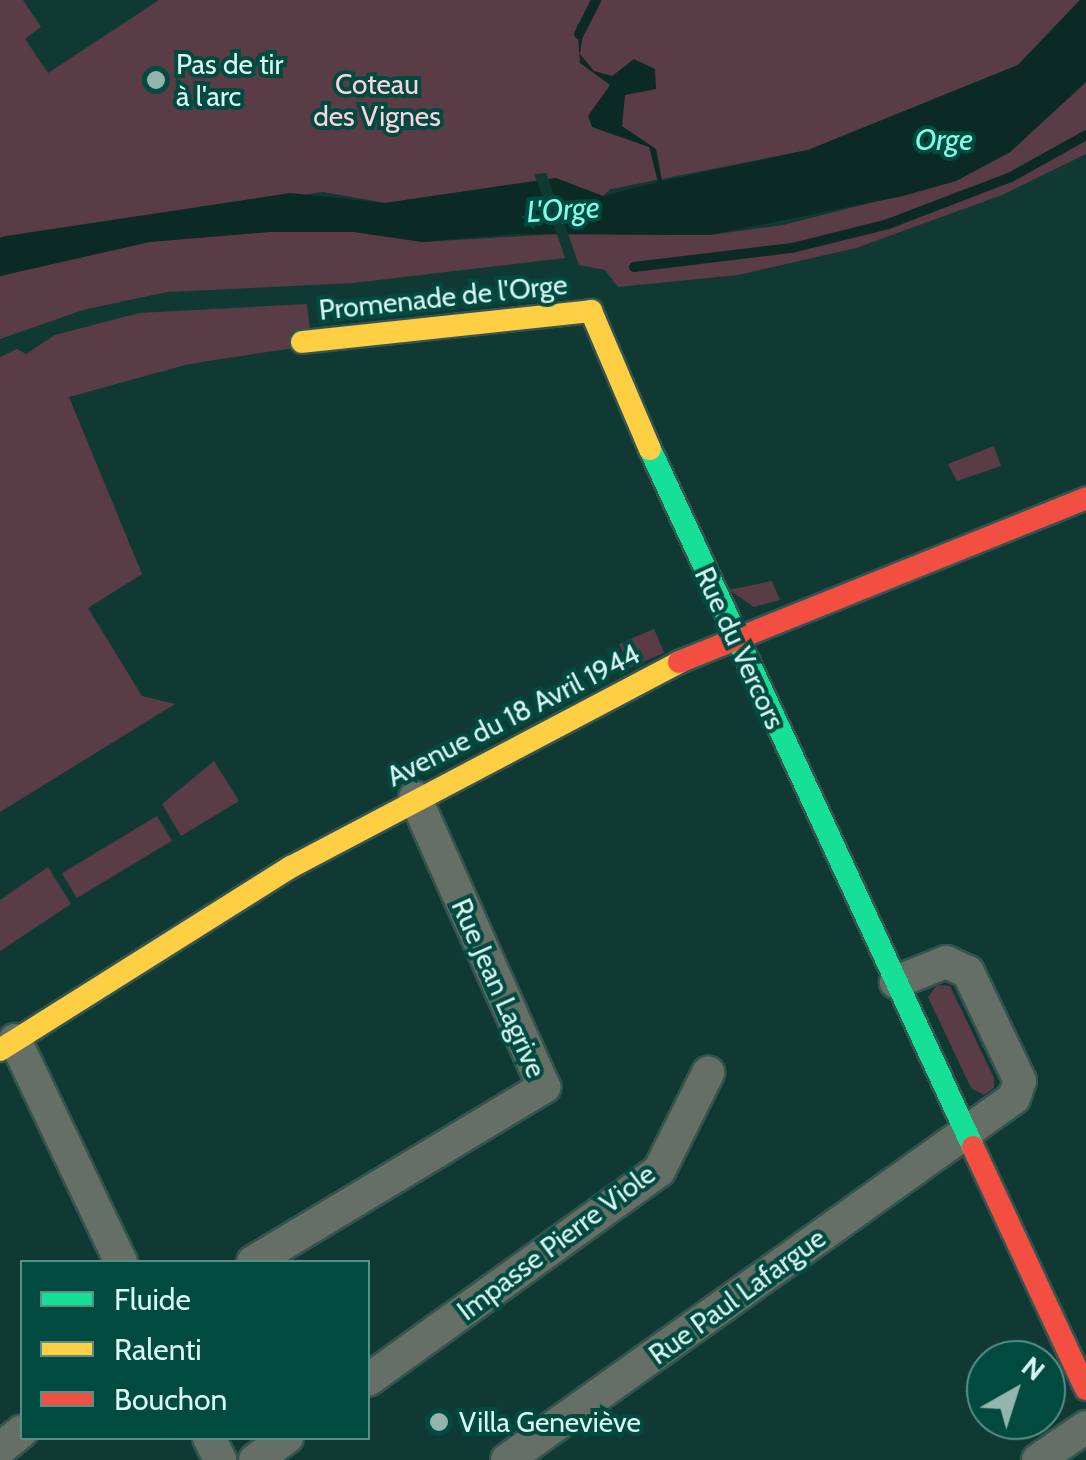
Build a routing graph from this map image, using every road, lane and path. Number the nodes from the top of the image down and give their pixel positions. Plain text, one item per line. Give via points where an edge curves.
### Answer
1 (591, 311) joint
2 (302, 342) dead end
3 (1086, 498) edge
4 (734, 634) junction
5 (415, 798) junction
6 (896, 982) junction
7 (7, 1045) edge
8 (708, 1073) dead end
9 (966, 1133) junction
10 (120, 1260) edge
11 (256, 1260) edge
12 (370, 1379) edge
13 (1086, 1388) edge
14 (1086, 1427) edge
15 (20, 1433) edge
16 (284, 1440) edge
17 (0, 1450) edge
18 (255, 1460) edge
19 (507, 1460) edge
20 (1038, 1460) edge

1 - 2 street, Promenade de l'Orge
1 - 4 street, Rue du Vercors
3 - 4 street, Avenue du 18 Avril 1944
4 - 5 street, Avenue du 18 Avril 1944
4 - 6 street, Rue du Vercors
5 - 7 street, Avenue du 18 Avril 1944 via 215,912
5 - 11 street, Rue Jean Lagrive via 544,1087
6 - 9 street, Rue du Vercors
6 - 9 street via 946,962 968,972 1020,1081 1014,1098
7 - 10 street
8 - 12 street, Impasse Pierre Viole via 659,1171
9 - 13 street, Rue du Vercors
9 - 19 street, Rue Paul Lafargue
14 - 20 street
15 - 17 street
16 - 18 street

